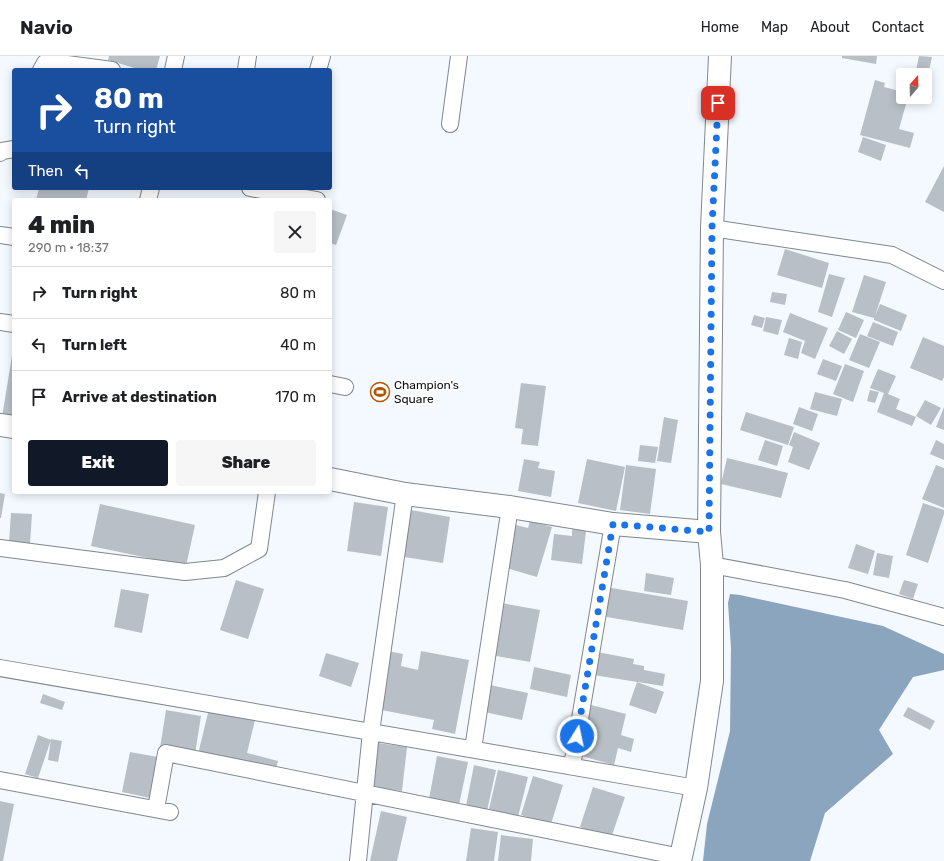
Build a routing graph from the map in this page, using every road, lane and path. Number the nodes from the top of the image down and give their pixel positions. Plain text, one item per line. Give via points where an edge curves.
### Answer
1 (176, 56) edge
2 (248, 56) edge
3 (322, 56) edge
4 (459, 56) edge
5 (720, 56) edge
6 (42, 68) edge
7 (97, 68) edge
8 (173, 68) edge
9 (246, 68) edge
10 (319, 68) edge
11 (450, 124) dead end
12 (12, 149) edge
13 (0, 153) edge
14 (274, 190) edge
15 (286, 191) edge
16 (310, 198) edge
17 (712, 228) junction
18 (0, 235) edge
19 (12, 237) edge
20 (944, 281) edge
21 (0, 322) edge
22 (12, 324) edge
23 (0, 425) edge
24 (12, 427) edge
25 (332, 479) edge
26 (267, 494) edge
27 (405, 494) junction
28 (510, 507) junction
29 (613, 524) junction
30 (709, 532) junction
31 (0, 548) edge
32 (712, 565) junction
33 (944, 617) edge
34 (0, 668) edge
35 (371, 732) junction
36 (473, 749) junction
37 (572, 766) junction
38 (0, 780) edge
39 (696, 788) junction
40 (365, 794) junction
41 (680, 859) edge
42 (358, 861) edge

1 - 8 street
2 - 9 street
3 - 10 street
4 - 11 street
5 - 17 street
6 - 7 street via 45,63
12 - 13 street via 2,150
14 - 15 street
15 - 16 street
17 - 20 street via 892,255
17 - 30 street
18 - 19 street
21 - 22 street
23 - 24 street
25 - 27 street
26 - 31 street via 259,549 224,568 185,572
27 - 28 street
27 - 35 street
28 - 29 street
28 - 36 street
29 - 30 street
29 - 37 street
30 - 32 street
32 - 33 street via 845,590
32 - 39 street via 712,681
34 - 35 street
35 - 36 street
35 - 40 street
36 - 37 street
37 - 39 street
38 - 40 street via 163,810 166,753
39 - 41 street
40 - 41 street
40 - 42 street

